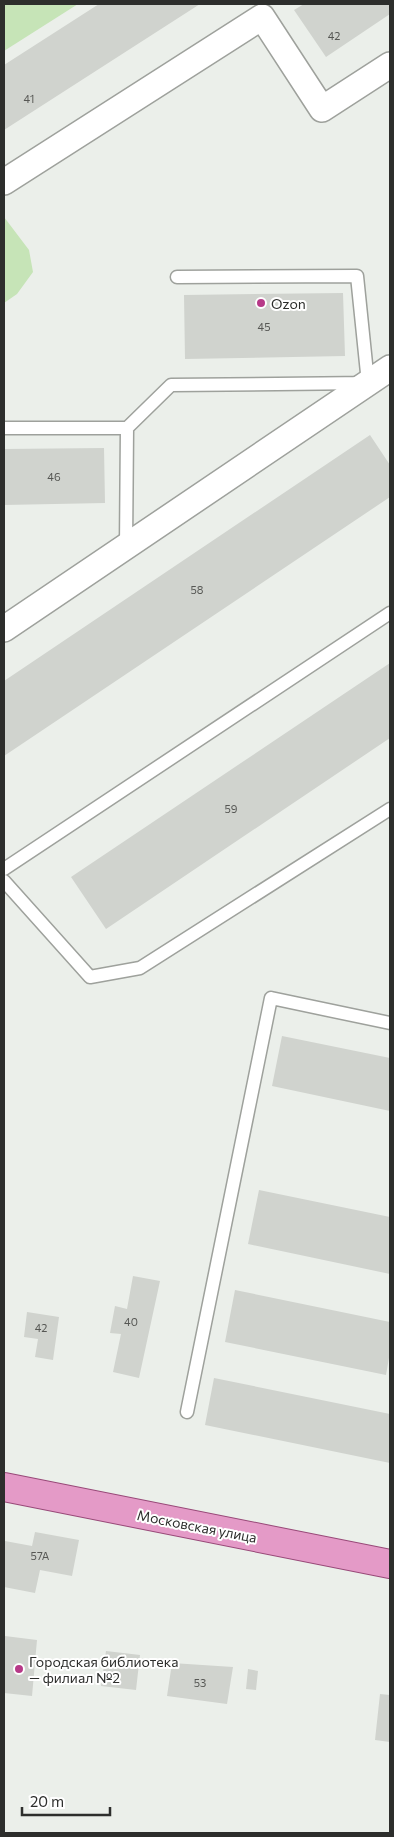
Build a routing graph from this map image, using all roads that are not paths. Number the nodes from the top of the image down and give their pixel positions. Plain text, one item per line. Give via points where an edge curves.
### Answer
1 (390, 65) edge
2 (4, 182) edge
3 (177, 277) dead end
4 (390, 368) edge
5 (368, 383) junction
6 (4, 428) edge
7 (126, 428) junction
8 (126, 547) junction
9 (390, 614) edge
10 (4, 629) edge
11 (390, 809) edge
12 (4, 868) edge
13 (4, 881) edge
14 (390, 1023) edge
15 (187, 1412) dead end
16 (4, 1487) edge
17 (390, 1564) edge

1 - 2 street via 322,109 262,17
3 - 5 lane via 357,276
4 - 5 street
5 - 7 lane via 171,385
5 - 8 street
6 - 7 lane
7 - 8 lane
8 - 10 street
9 - 12 lane
11 - 13 lane via 140,968 98,976 90,977
14 - 15 lane via 271,998
16 - 17 main road, Московская улица

